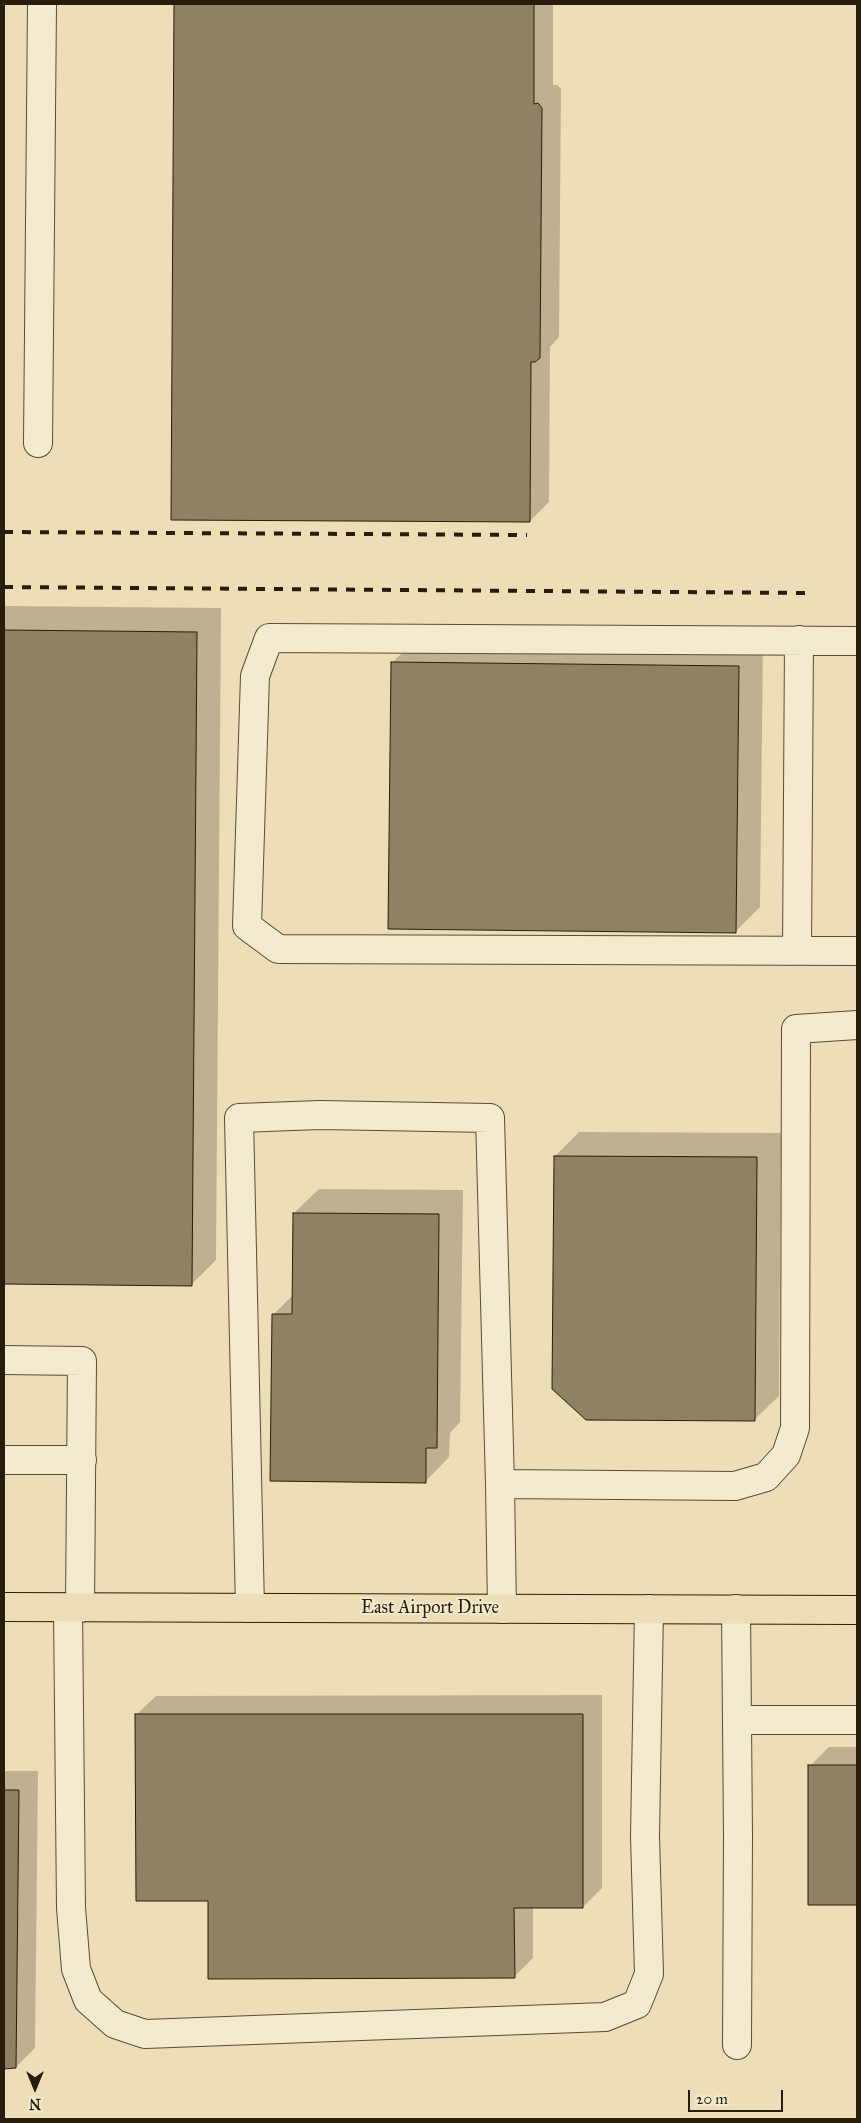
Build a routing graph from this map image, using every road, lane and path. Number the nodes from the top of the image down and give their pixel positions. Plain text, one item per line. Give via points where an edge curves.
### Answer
1 (42, 4) edge
2 (38, 443) dead end
3 (799, 640) junction
4 (857, 641) edge
5 (797, 951) junction
6 (857, 951) edge
7 (857, 1025) edge
8 (4, 1360) edge
9 (4, 1460) edge
10 (82, 1460) junction
11 (500, 1484) junction
12 (4, 1608) edge
13 (74, 1608) junction
14 (250, 1608) junction
15 (502, 1609) junction
16 (649, 1609) junction
17 (736, 1609) junction
18 (857, 1610) edge
19 (736, 1720) junction
20 (857, 1720) edge
21 (737, 2045) dead end

1 - 2 lane
3 - 4 lane
3 - 5 lane
3 - 5 lane via 269,638 255,676 248,926 278,949
5 - 6 lane
7 - 11 lane via 796,1029 795,1428 786,1455 766,1477 735,1486
8 - 10 lane via 82,1361
9 - 10 lane
10 - 13 lane
11 - 14 lane via 490,1118 320,1114 239,1118
11 - 15 lane
12 - 13 main road, East Airport Drive
13 - 14 main road, East Airport Drive
13 - 16 lane via 71,1908 76,1969 88,2000 116,2024 145,2034 605,2017 637,2004 649,1974 645,1836
14 - 15 main road, East Airport Drive
15 - 16 main road, East Airport Drive
16 - 17 main road, East Airport Drive
17 - 18 main road, East Airport Drive
17 - 19 lane
19 - 20 lane
19 - 21 lane

